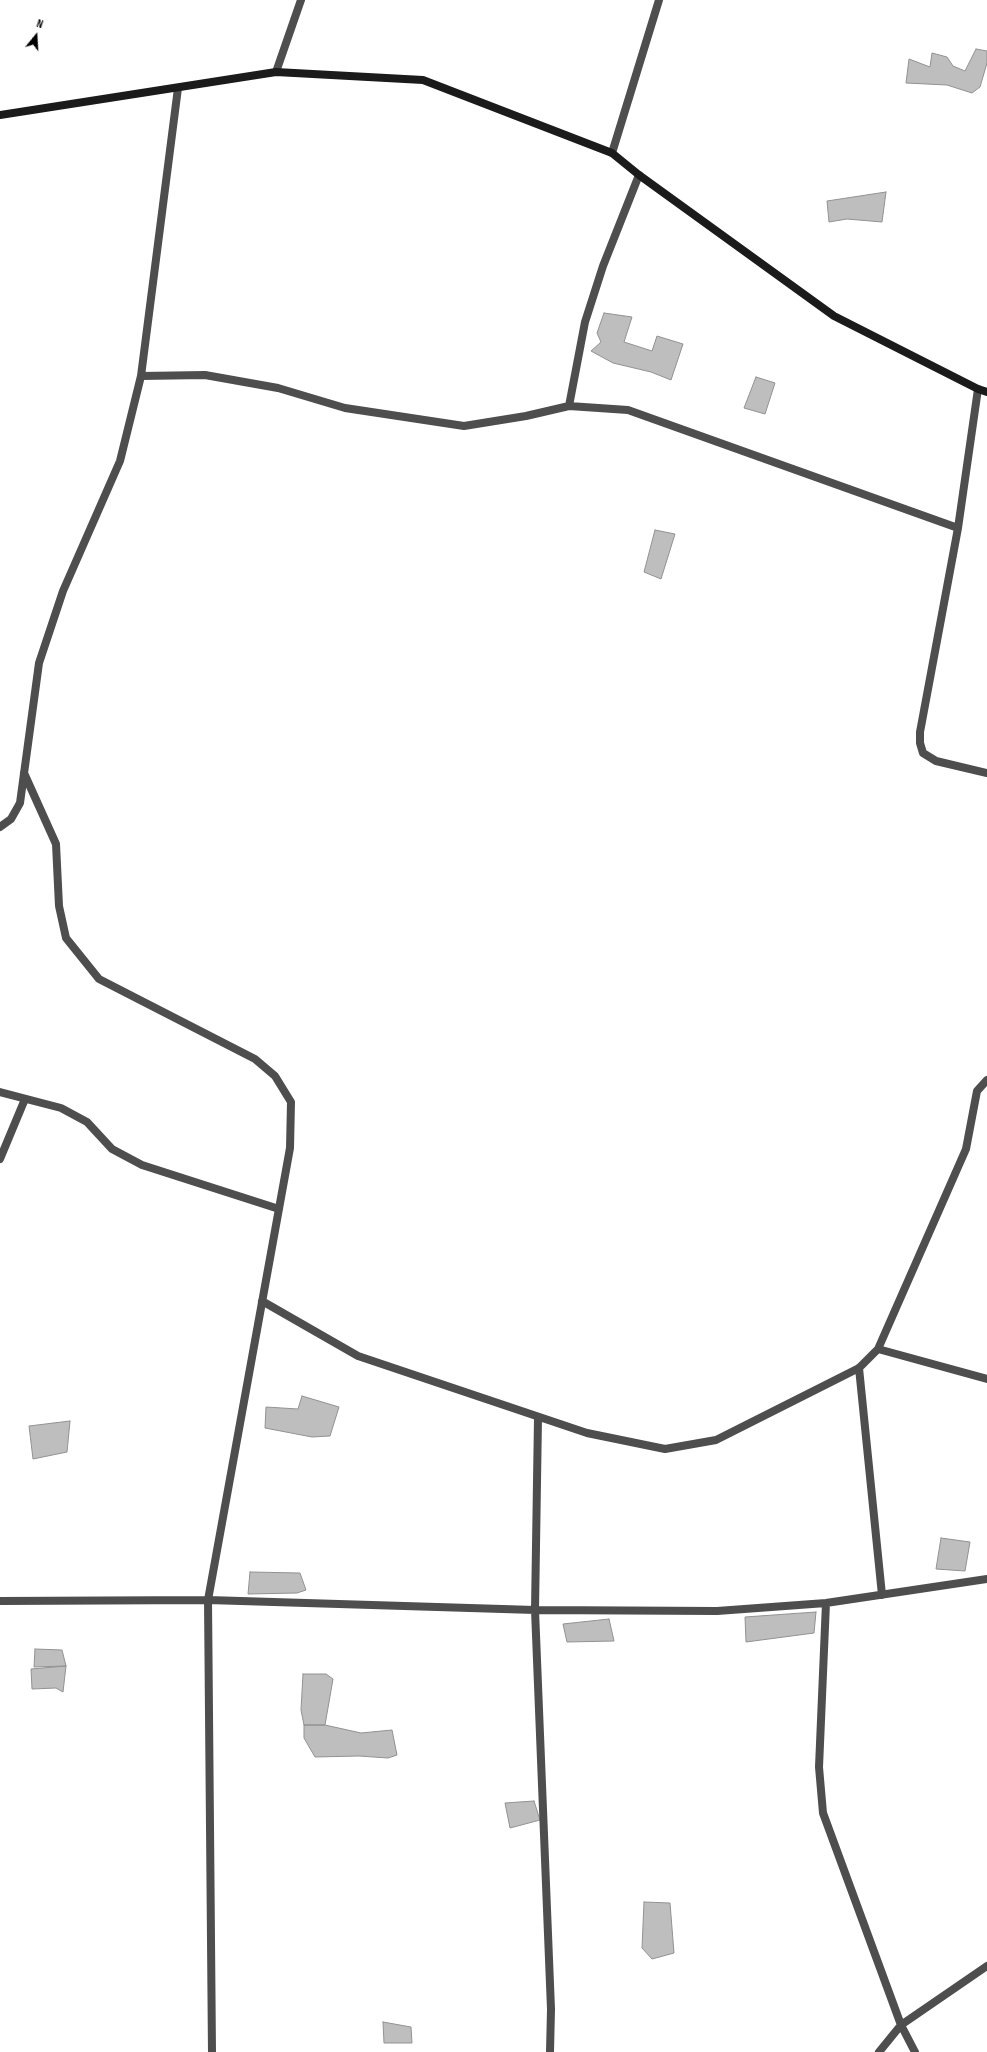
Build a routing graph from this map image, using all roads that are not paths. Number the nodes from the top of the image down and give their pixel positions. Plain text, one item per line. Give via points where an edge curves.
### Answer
1 (301, 0) edge
2 (659, 0) edge
3 (276, 72) junction
4 (178, 88) junction
5 (0, 115) edge
6 (612, 154) junction
7 (639, 175) junction
8 (141, 376) junction
9 (978, 389) junction
10 (987, 392) edge
11 (569, 406) junction
12 (958, 528) junction
13 (24, 773) junction
14 (987, 773) edge
15 (0, 827) edge
16 (987, 1080) edge
17 (0, 1092) edge
18 (25, 1099) junction
19 (0, 1159) edge
20 (279, 1209) junction
21 (262, 1301) junction
22 (878, 1349) junction
23 (859, 1368) junction
24 (987, 1379) edge
25 (538, 1418) junction
26 (987, 1579) edge
27 (882, 1595) junction
28 (208, 1600) junction
29 (0, 1601) edge
30 (826, 1604) junction
31 (535, 1610) junction
32 (987, 1966) edge
33 (901, 2025) junction
34 (212, 2052) edge
35 (550, 2052) edge
36 (879, 2052) edge
37 (915, 2052) edge

1 - 3 street
2 - 6 street
3 - 4 street
3 - 6 street via 423,80
4 - 5 street
4 - 8 street
6 - 7 street
7 - 9 street via 834,316
7 - 11 street via 603,266 585,322
8 - 11 street via 205,375 278,388 345,408 464,426
8 - 13 street via 120,461 63,591 39,663
9 - 10 street
9 - 12 street
11 - 12 street via 628,410
12 - 14 street via 920,743 923,753 936,761
13 - 15 street via 20,803 11,819
13 - 20 street via 56,844 59,906 66,938 99,979 255,1059 275,1076 291,1102 290,1148
16 - 22 street via 977,1091 966,1149
17 - 18 street
18 - 19 street
18 - 20 street via 61,1108 86,1122 112,1149 142,1165
20 - 21 street
21 - 25 street via 358,1356
21 - 28 street
22 - 23 street
22 - 24 street
23 - 25 street via 716,1440 665,1449 586,1433
23 - 27 street
25 - 31 street
26 - 27 street
27 - 30 street
28 - 29 street
28 - 31 street
28 - 34 street
30 - 31 street via 717,1611
30 - 33 street via 819,1767 823,1813
31 - 35 street via 551,2009
32 - 33 street
33 - 36 street
33 - 37 street

